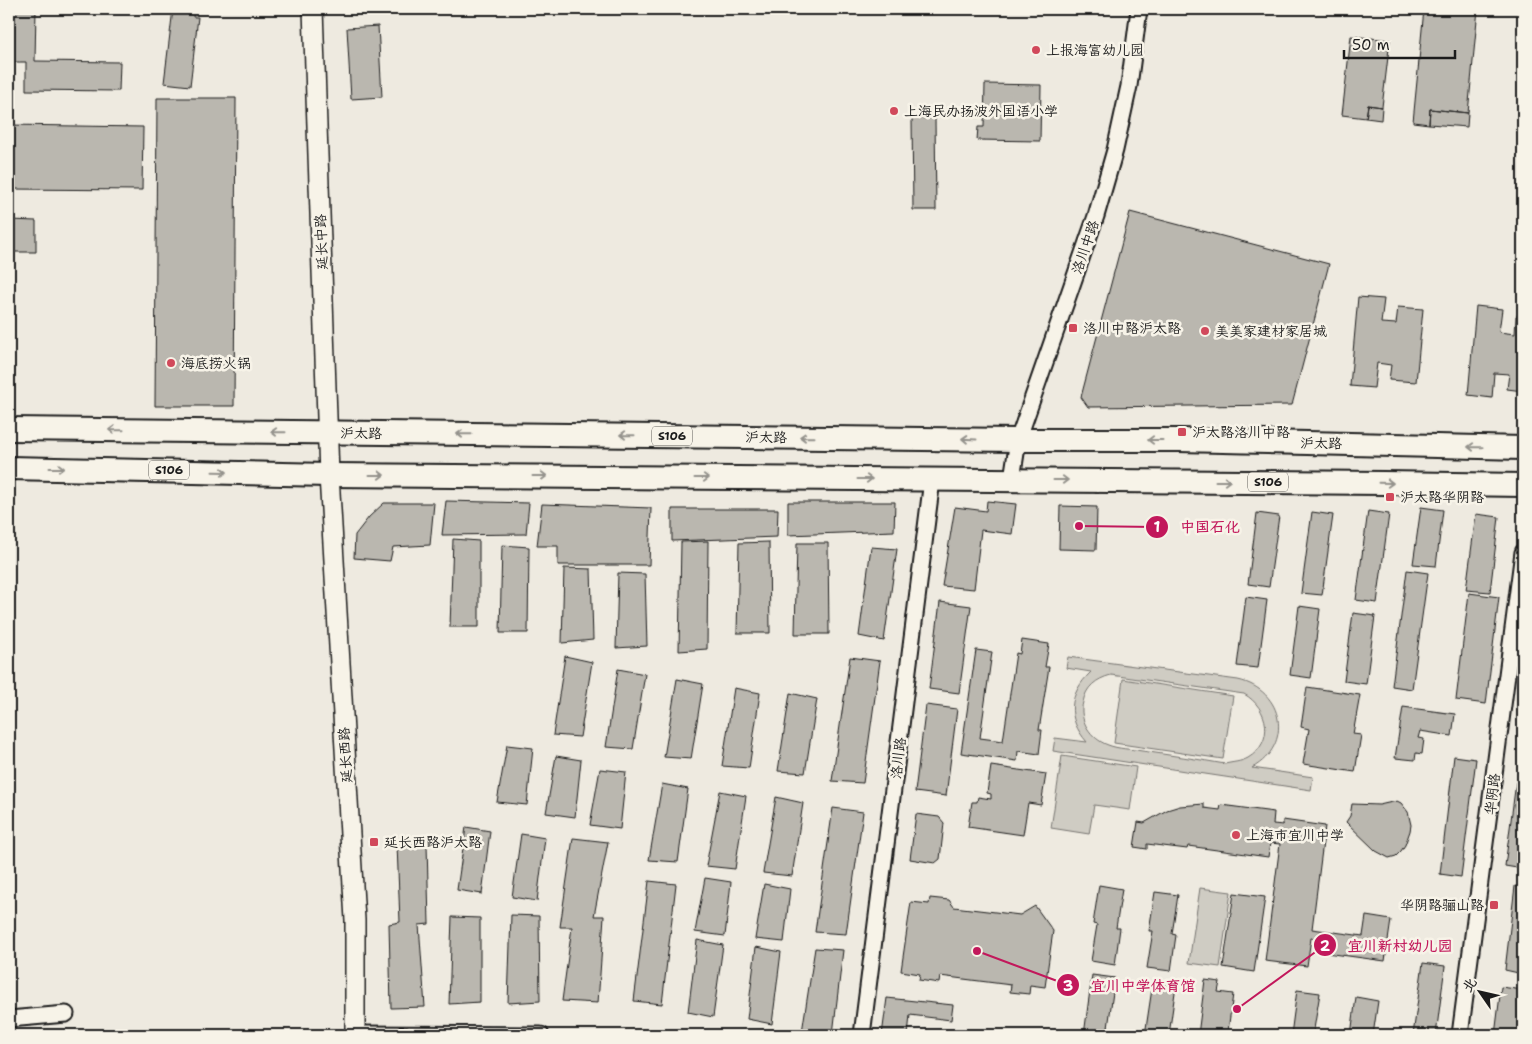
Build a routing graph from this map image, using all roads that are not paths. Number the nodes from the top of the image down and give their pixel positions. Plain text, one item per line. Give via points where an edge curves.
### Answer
1 (313, 9) edge
2 (1139, 9) edge
3 (9, 429) edge
4 (327, 432) junction
5 (1018, 440) junction
6 (1523, 448) edge
7 (9, 468) edge
8 (329, 474) junction
9 (1012, 479) junction
10 (932, 480) junction
11 (1523, 486) edge
12 (1523, 552) edge
13 (66, 1014) dead end
14 (9, 1019) edge
15 (355, 1035) edge
16 (541, 1035) edge
17 (862, 1035) edge
18 (1460, 1035) edge

1 - 4 street, 延长中路
2 - 5 street, 洛川中路 via 1129,86 1096,216
4 -> 3 main road, 沪太路 / S106
5 -> 4 main road, 沪太路 / S106
4 - 8 street, 延长中路
6 -> 5 main road, 沪太路 / S106 via 1180,440
5 - 9 street, 洛川中路
7 -> 8 main road, S106
8 -> 10 main road, S106
8 - 15 street, 延长西路 via 355,920
9 - 10 main road, S106
9 -> 11 main road, S106
10 - 17 street, 洛川路
12 - 18 street, 华阴路
13 - 14 street
15 - 16 street

